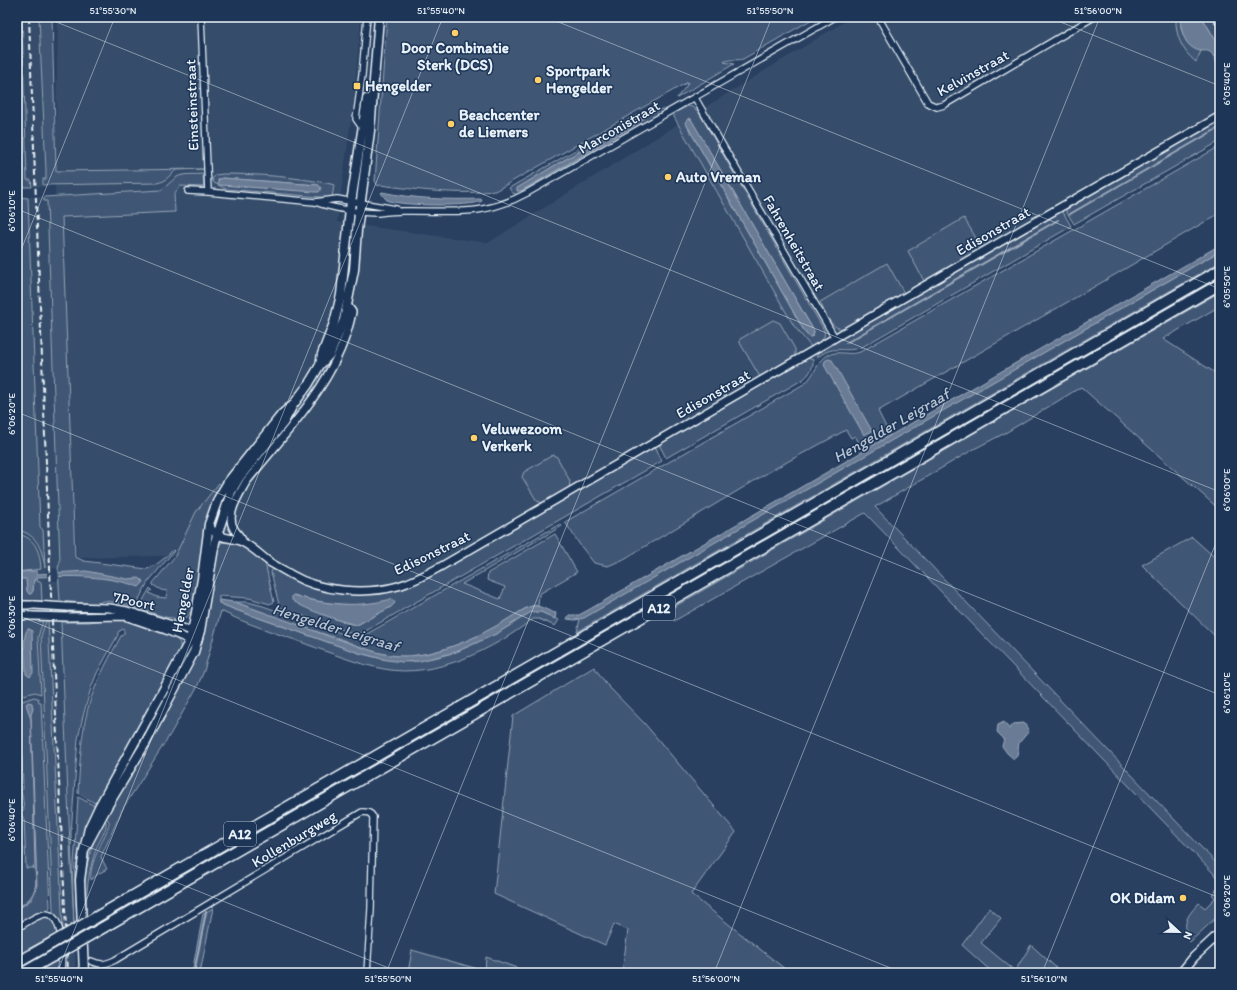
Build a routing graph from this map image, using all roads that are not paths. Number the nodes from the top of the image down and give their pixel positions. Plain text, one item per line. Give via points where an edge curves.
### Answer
1 (200, 17) edge
2 (366, 17) edge
3 (375, 17) edge
4 (379, 17) edge
5 (835, 17) edge
6 (878, 17) edge
7 (1094, 17) edge
8 (1216, 17) edge
9 (1220, 24) edge
10 (695, 98) junction
11 (1220, 116) edge
12 (363, 129) junction
13 (188, 191) dead end
14 (208, 192) junction
15 (351, 205) junction
16 (360, 207) junction
17 (1220, 270) edge
18 (1220, 284) edge
19 (347, 305) junction
20 (835, 338) junction
21 (320, 365) junction
22 (293, 405) junction
23 (232, 522) junction
24 (209, 524) junction
25 (220, 536) junction
26 (243, 542) junction
27 (17, 605) edge
28 (17, 615) edge
29 (192, 631) junction
30 (194, 639) junction
31 (17, 928) edge
32 (1220, 933) edge
33 (57, 958) junction
34 (91, 961) dead end
35 (17, 963) edge
36 (23, 973) edge
37 (61, 973) edge
38 (84, 973) edge
39 (367, 973) edge
40 (1181, 973) edge

1 - 14 street, Einsteinstraat
2 - 12 street, Hengelder via 356,119
3 - 12 main road, Hengelder via 371,76
4 - 16 main road, Hengelder via 370,131
5 - 10 street, Marconistraat
6 - 7 street, Kelvinstraat via 928,103 937,107
8 - 9 street
10 - 16 street, Marconistraat via 513,201 484,210 460,212
10 - 20 street, Fahrenheitstraat
11 - 20 street, Edisonstraat
12 - 15 main road, Hengelder
13 - 14 street
14 - 15 street via 315,202 332,200
15 - 16 street, Marconistraat
15 - 21 main road, Hengelder via 339,305
16 - 19 main road, Hengelder via 354,270
17 - 35 highway, A12, bridge
18 - 33 highway, A12, bridge via 97,931
19 - 21 main road, Hengelder via 330,354
19 - 23 street, Hengelder via 352,312 350,322 328,374 315,396 246,482 232,512
20 - 26 street, Edisonstraat via 440,568 400,586 364,591 316,585 270,562
21 - 22 main road, Hengelder
22 - 24 main road, Hengelder via 282,414 228,482 218,499
22 - 25 main road, Hengelder via 284,422 239,478 231,492
23 - 25 street, Hengelder via 227,534
23 - 26 street via 233,528
24 - 25 street via 213,532
24 - 29 main road, Hengelder
25 - 26 street, Edisonstraat
25 - 30 main road, Hengelder via 211,560 206,599
27 - 29 street, 7Poort, bridge via 110,608
28 - 30 street, 7Poort, bridge via 125,616
29 - 30 main road, Hengelder
30 - 38 main road, Hengelder via 194,652 185,670 84,850 80,880
31 - 33 street via 42,915 51,915 60,931
32 - 40 main road
33 - 36 highway, A12
33 - 37 street
34 - 39 street, Kollenburgweg via 102,965 111,962 355,816 367,812 373,817

